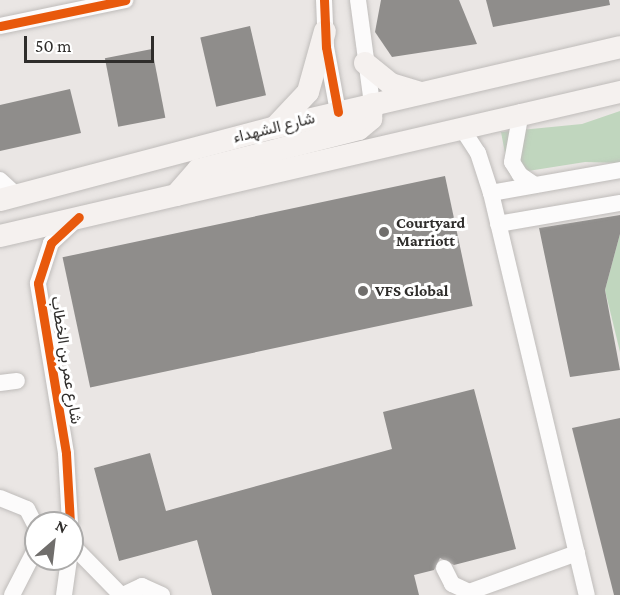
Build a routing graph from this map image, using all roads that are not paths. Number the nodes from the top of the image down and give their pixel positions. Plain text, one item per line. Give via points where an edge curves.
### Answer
1 (125, 0) edge
2 (324, 0) edge
3 (358, 0) edge
4 (0, 26) edge
5 (325, 31) junction
6 (620, 47) edge
7 (365, 63) junction
8 (620, 92) edge
9 (425, 93) junction
10 (372, 104) junction
11 (338, 112) junction
12 (521, 112) junction
13 (461, 127) junction
14 (273, 128) junction
15 (351, 131) junction
16 (391, 145) junction
17 (620, 171) edge
18 (0, 180) edge
19 (535, 185) junction
20 (491, 194) junction
21 (176, 195) junction
22 (9, 198) edge
23 (620, 203) edge
24 (79, 217) junction
25 (498, 224) junction
26 (0, 236) edge
27 (17, 381) dead end
28 (0, 383) edge
29 (0, 498) edge
30 (28, 511) edge
31 (69, 511) edge
32 (577, 553) junction
33 (84, 557) edge
34 (444, 568) dead end
35 (24, 571) edge
36 (67, 571) edge
37 (12, 595) edge
38 (64, 595) edge
39 (122, 595) edge
40 (162, 595) edge
41 (587, 595) edge

1 - 4 street
2 - 5 street
3 - 7 street
5 - 11 street
5 - 14 main road via 308,92
6 - 9 main road, شارع الشهداء
7 - 9 main road via 396,87
7 - 10 street
8 - 12 main road
9 - 10 main road, شارع الشهداء
10 - 11 main road, شارع الشهداء
10 - 15 main road via 369,122
11 - 14 main road, شارع الشهداء
11 - 15 main road
12 - 13 main road
12 - 19 street via 512,162 520,175
13 - 16 main road
13 - 20 street via 478,153
14 - 22 main road, شارع الشهداء
15 - 16 main road
15 - 21 main road via 198,170
16 - 21 main road
17 - 19 street
18 - 22 street
19 - 20 street
20 - 25 street
21 - 24 main road
23 - 25 street
24 - 26 main road
24 - 31 street, شارع عمر بن الخطاب via 51,243 38,283 66,453
25 - 32 street
27 - 28 street
29 - 30 street
32 - 34 street via 469,592 452,584
32 - 41 street
33 - 39 street
35 - 37 street
36 - 38 street
39 - 40 street via 142,586

